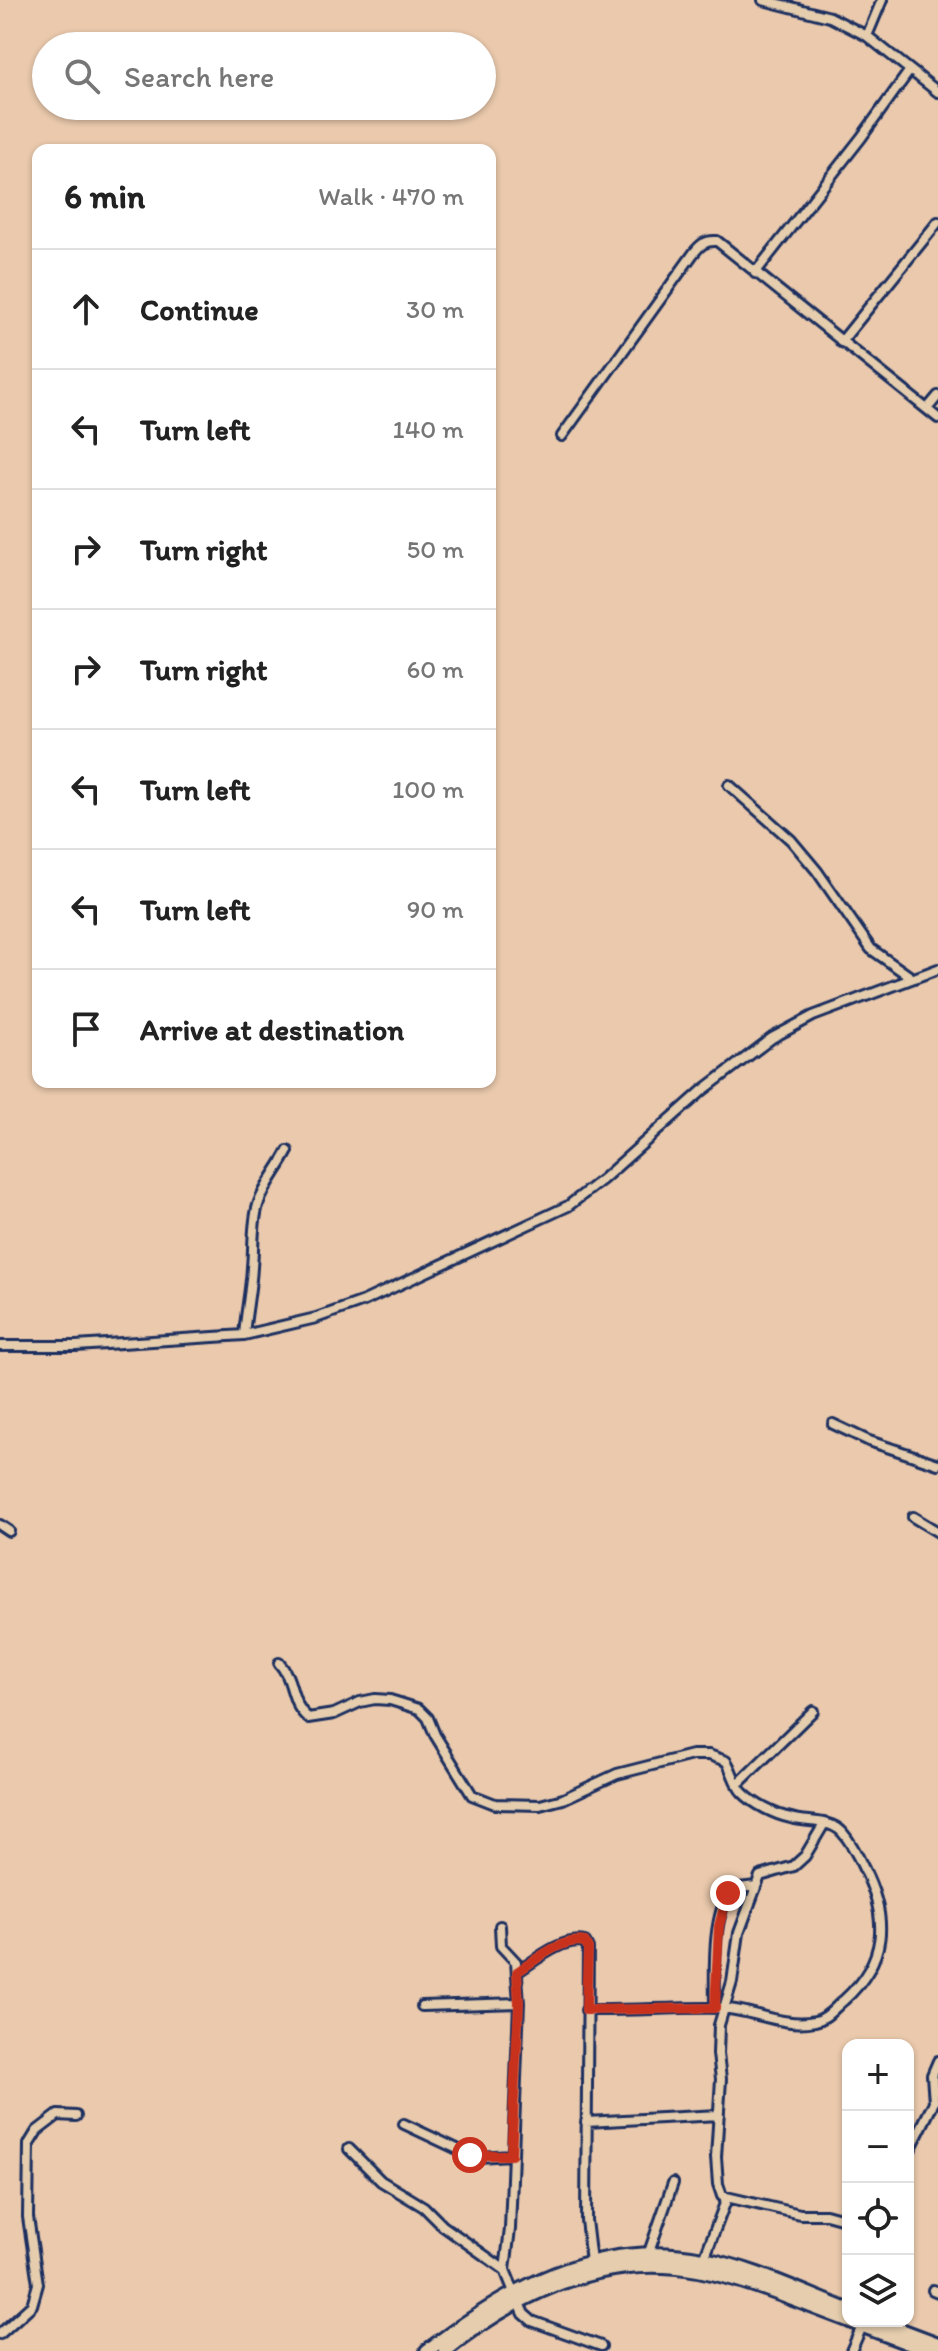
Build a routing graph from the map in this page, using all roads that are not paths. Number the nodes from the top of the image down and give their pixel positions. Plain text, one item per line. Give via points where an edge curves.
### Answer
1 (763, 0) edge
2 (882, 0) edge
3 (867, 36) junction
4 (910, 70) junction
5 (938, 92) edge
6 (938, 222) edge
7 (755, 273) junction
8 (841, 342) junction
9 (938, 396) edge
10 (927, 409) junction
11 (938, 418) edge
12 (562, 436) dead end
13 (729, 785) dead end
14 (938, 969) edge
15 (912, 978) junction
16 (288, 1151) dead end
17 (244, 1335) junction
18 (0, 1346) edge
19 (833, 1424) dead end
20 (938, 1464) edge
21 (913, 1517) dead end
22 (0, 1525) edge
23 (9, 1531) dead end
24 (938, 1532) edge
25 (279, 1663) dead end
26 (813, 1711) dead end
27 (737, 1785) junction
28 (824, 1824) junction
29 (756, 1886) junction
30 (500, 1926) dead end
31 (517, 1972) junction
32 (519, 2003) junction
33 (422, 2006) dead end
34 (719, 2008) junction
35 (586, 2010) junction
36 (938, 2061) edge
37 (719, 2115) junction
38 (76, 2116) dead end
39 (586, 2122) junction
40 (404, 2124) dead end
41 (914, 2142) edge
42 (349, 2149) dead end
43 (511, 2155) junction
44 (673, 2183) dead end
45 (727, 2198) junction
46 (842, 2218) edge
47 (648, 2255) junction
48 (704, 2259) junction
49 (591, 2262) junction
50 (505, 2270) junction
51 (516, 2296) junction
52 (842, 2308) edge
53 (842, 2317) edge
54 (855, 2327) edge
55 (869, 2327) edge
56 (893, 2327) edge
57 (0, 2334) edge
58 (938, 2344) edge
59 (601, 2346) dead end
60 (427, 2351) edge
61 (445, 2351) edge
62 (851, 2351) edge
63 (929, 2351) edge

1 - 3 street via 830,17
2 - 3 street
3 - 4 street
4 - 5 street
4 - 7 street
6 - 8 street
7 - 8 street
7 - 12 street via 717,241 705,241
8 - 10 street
9 - 10 street
10 - 11 street
13 - 15 street via 791,840 871,949
14 - 15 street
15 - 17 street via 813,1016 772,1038 568,1206 364,1301
16 - 17 street via 258,1205
17 - 18 street
19 - 20 street
21 - 24 street
22 - 23 street
25 - 27 street via 288,1673 298,1709 308,1718 375,1699 419,1709 472,1795 495,1804 540,1805 617,1774 692,1755 726,1761
26 - 27 street
27 - 28 street via 773,1812
28 - 29 street via 805,1856 794,1866 760,1876
28 - 34 street via 833,1824 851,1846 880,1909 879,1939 868,1974 818,2021 763,2018
29 - 34 street via 739,1933 732,1982
29 - 34 street via 731,1889 723,1906 715,1969
30 - 31 street via 501,1946 516,1962
31 - 32 street
31 - 35 street via 551,1950 585,1942
32 - 33 street
32 - 43 street
34 - 35 street
34 - 37 street
35 - 39 street
36 - 41 street via 932,2075 934,2102
37 - 39 street
37 - 45 street via 718,2184
38 - 57 street via 58,2115 29,2144 28,2217 38,2284 32,2305
39 - 49 street
40 - 43 street via 470,2155
42 - 50 street via 381,2181
43 - 50 street
44 - 47 street
45 - 46 street
45 - 48 street
47 - 48 main road
47 - 49 main road
48 - 52 main road
49 - 51 main road via 559,2272
50 - 51 street
51 - 53 main road via 612,2268 657,2265 738,2280
51 - 59 street via 532,2321
51 - 60 main road via 472,2318
51 - 61 main road
54 - 62 street
55 - 63 main road
56 - 58 main road

